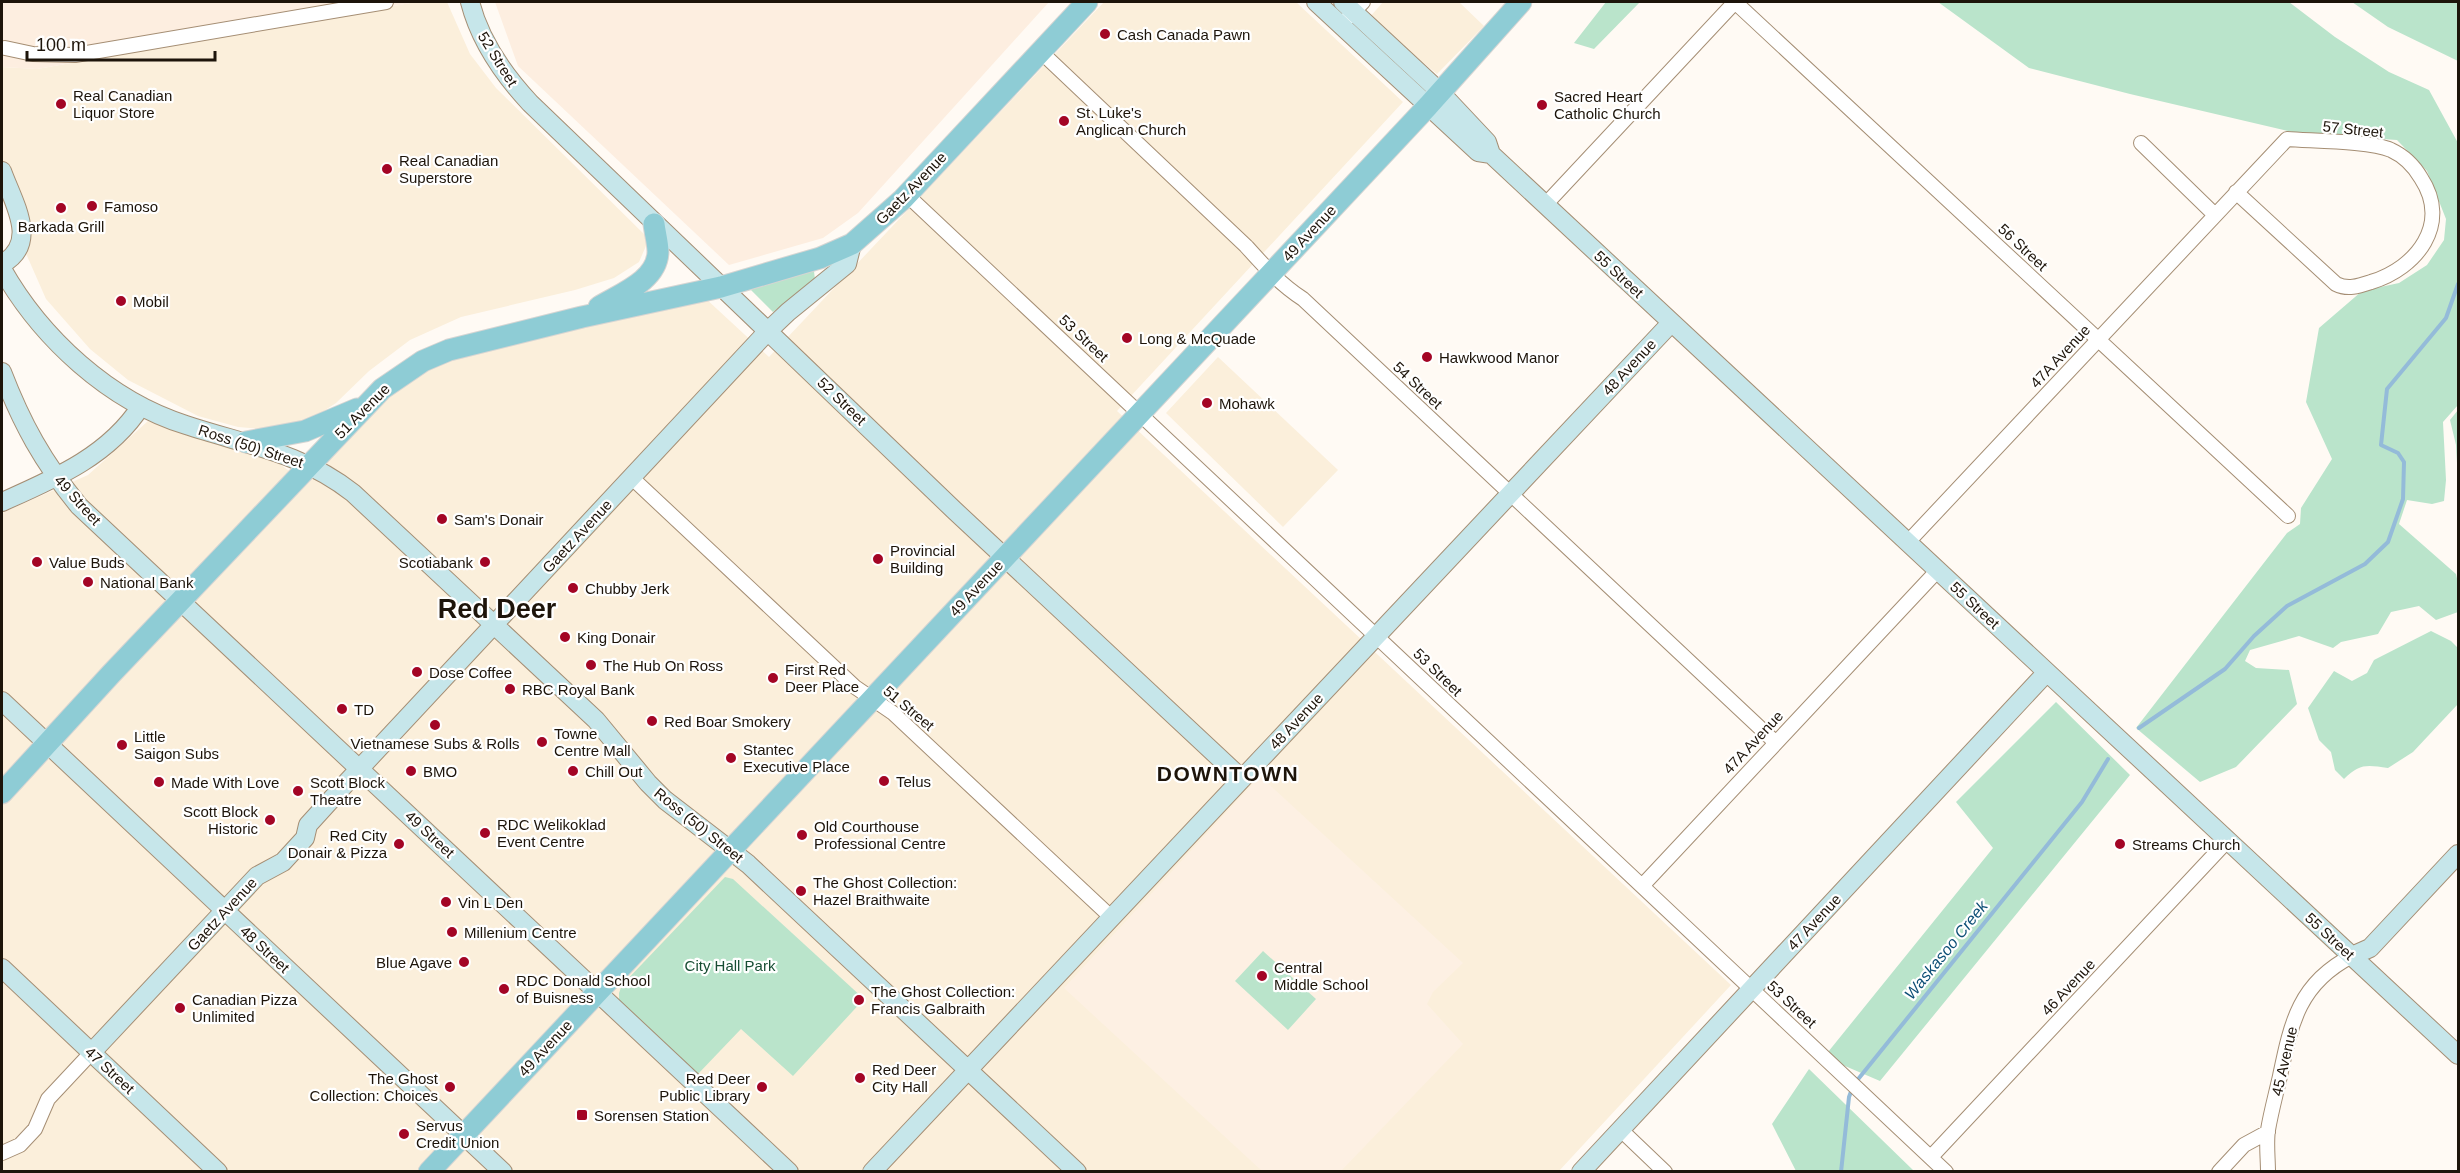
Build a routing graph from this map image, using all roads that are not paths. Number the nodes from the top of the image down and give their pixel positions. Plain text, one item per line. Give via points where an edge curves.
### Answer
1 (386, 2) edge
2 (470, 2) edge
3 (1086, 2) edge
4 (1316, 2) edge
5 (1521, 2) edge
6 (1735, 2) edge
7 (1350, 10) edge
8 (5, 48) dead end
9 (1040, 51) junction
10 (1434, 99) junction
11 (2141, 143) dead end
12 (2, 171) edge
13 (2236, 192) junction
14 (907, 195) junction
15 (1545, 205) junction
16 (2215, 214) junction
17 (654, 224) junction
18 (852, 244) junction
19 (2, 264) edge
20 (2, 269) edge
21 (1271, 274) junction
22 (721, 286) junction
23 (582, 316) junction
24 (1671, 322) junction
25 (768, 331) junction
26 (2098, 339) junction
27 (2, 372) edge
28 (366, 405) junction
29 (141, 406) junction
30 (1140, 413) junction
31 (246, 442) junction
32 (310, 465) junction
33 (56, 477) junction
34 (631, 477) junction
35 (1510, 494) junction
36 (2, 502) edge
37 (2288, 516) dead end
38 (1908, 542) junction
39 (1005, 557) junction
40 (1938, 570) junction
41 (180, 601) junction
42 (494, 624) junction
43 (1376, 635) junction
44 (2047, 672) junction
45 (873, 699) junction
46 (2, 701) edge
47 (1775, 742) junction
48 (47, 744) junction
49 (359, 768) junction
50 (1242, 779) junction
51 (2, 793) edge
52 (2228, 840) junction
53 (731, 850) junction
54 (2458, 854) edge
55 (1642, 886) junction
56 (224, 910) junction
57 (1111, 917) junction
58 (2352, 956) junction
59 (2, 968) edge
60 (1752, 989) junction
61 (597, 992) junction
62 (92, 1052) junction
63 (2458, 1055) edge
64 (968, 1069) junction
65 (1621, 1130) junction
66 (2268, 1132) junction
67 (464, 1135) junction
68 (2, 1153) edge
69 (1931, 1158) junction
70 (218, 1172) edge
71 (429, 1172) edge
72 (502, 1172) edge
73 (789, 1172) edge
74 (872, 1172) edge
75 (1077, 1172) edge
76 (1581, 1172) edge
77 (1665, 1172) edge
78 (1946, 1172) edge
79 (2219, 1172) edge
80 (2268, 1172) edge

1 - 8 street via 75,55 33,54
2 - 17 street, 52 Street via 485,42 518,90
3 - 9 main road, Gaetz Avenue
4 - 7 street, 55 Street
5 - 10 main road, 49 Avenue
6 - 15 street
6 - 26 street, 56 Street
7 - 10 street, 55 Street
9 - 14 main road, Gaetz Avenue
9 - 21 street, 54 Street
10 - 15 street, 55 Street via 1478,152 1491,154
10 - 21 main road, 49 Avenue
11 - 16 street
12 - 19 street via 22,230 22,241
13 - 13 street, 57 Street via 2343,288 2384,278 2409,263 2425,242 2432,219 2430,198 2418,172 2394,151 2378,147 2287,139
13 - 16 street, 47A Avenue
14 - 18 main road, Gaetz Avenue
14 - 30 street, 53 Street
15 - 24 street, 55 Street
16 - 26 street, 47A Avenue
17 - 22 street, 52 Street
17 - 23 main road via 658,254 648,276
18 - 22 main road, 51 Avenue via 820,258
18 - 25 street, Gaetz Avenue via 847,264
20 - 29 street, Ross (50) Street via 27,309 50,335 112,389
21 - 30 main road, 49 Avenue
21 - 35 street, 54 Street via 1303,299
22 - 23 main road, 51 Avenue
22 - 25 street, 52 Street
23 - 28 main road, 51 Avenue via 442,352 394,380
24 - 35 street, 48 Avenue
24 - 38 street, 55 Street
25 - 34 street, Gaetz Avenue
25 - 39 street, 52 Street
26 - 37 street, 56 Street
26 - 38 street, 47A Avenue
27 - 33 street, 49 Street via 33,443
28 - 31 main road via 305,431
28 - 32 main road, 51 Avenue
29 - 31 street, Ross (50) Street via 184,425
29 - 33 street via 101,450
30 - 39 main road, 49 Avenue
30 - 43 street, 53 Street
31 - 32 street, Ross (50) Street
32 - 41 main road, 51 Avenue
32 - 42 street, Ross (50) Street via 353,493
33 - 36 street
33 - 41 street, 49 Street via 79,506
34 - 42 street, Gaetz Avenue
34 - 45 street, 51 Street via 855,687
35 - 43 street, 48 Avenue
35 - 47 street, 54 Street
38 - 40 street, 55 Street
39 - 45 main road, 49 Avenue
39 - 50 street, 52 Street
40 - 44 street, 55 Street
40 - 47 street, 47A Avenue
41 - 48 main road, 51 Avenue
41 - 49 street, 49 Street
42 - 49 street, Gaetz Avenue
42 - 53 street, Ross (50) Street via 596,720 648,783 684,816
43 - 50 street, 48 Avenue
43 - 55 street, 53 Street
44 - 52 street, 55 Street
44 - 60 street, 47 Avenue
45 - 53 main road, 49 Avenue
45 - 57 street, 51 Street via 893,713
46 - 48 street, 48 Street
47 - 55 street, 47A Avenue
48 - 51 main road, 51 Avenue
48 - 56 street, 48 Street
49 - 56 street, Gaetz Avenue via 308,825 305,838 283,862 256,876
49 - 61 street, 49 Street
50 - 57 street, 48 Avenue
52 - 58 street, 55 Street
52 - 69 street, 46 Avenue
53 - 61 main road, 49 Avenue
53 - 64 street, Ross (50) Street
54 - 58 street, 45 Avenue via 2370,948
55 - 60 street, 53 Street
56 - 62 street, Gaetz Avenue
56 - 67 street, 48 Street
57 - 64 street, 48 Avenue
58 - 63 street, 55 Street
58 - 66 street, 45 Avenue via 2328,971 2295,1015
59 - 62 street, 47 Street
60 - 65 street, 47 Avenue
60 - 69 street, 53 Street
61 - 67 main road, 49 Avenue
61 - 73 street, 49 Street
62 - 68 street, Gaetz Avenue via 48,1099 35,1129 20,1145
62 - 70 street, 47 Street
64 - 74 street, 48 Avenue
64 - 75 street, Ross (50) Street
65 - 76 street, 47 Avenue
65 - 77 street
66 - 79 street via 2244,1145
66 - 80 street, 45 Avenue
67 - 71 main road, 49 Avenue
67 - 72 street, 48 Street
69 - 78 street, 53 Street

